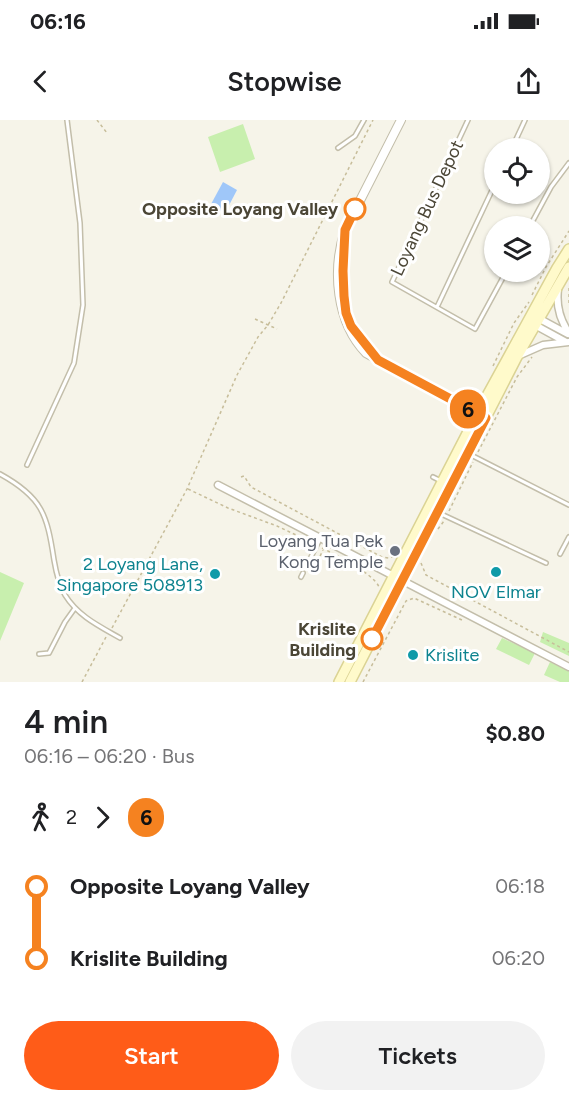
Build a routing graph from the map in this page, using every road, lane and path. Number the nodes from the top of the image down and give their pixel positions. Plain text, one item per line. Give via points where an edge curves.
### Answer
1 (67, 120) edge
2 (97, 120) edge
3 (364, 120) edge
4 (373, 120) edge
5 (401, 120) edge
6 (468, 120) edge
7 (525, 120) edge
8 (107, 133) dead end
9 (517, 138) edge
10 (338, 148) dead end
11 (569, 163) edge
12 (486, 204) edge
13 (535, 216) edge
14 (569, 249) edge
15 (569, 267) edge
16 (501, 282) edge
17 (560, 282) junction
18 (569, 288) edge
19 (569, 304) edge
20 (437, 307) junction
21 (255, 319) dead end
22 (533, 320) junction
23 (268, 325) junction
24 (277, 329) dead end
25 (569, 333) edge
26 (568, 342) edge
27 (517, 357) junction
28 (533, 357) dead end
29 (461, 405) junction
30 (481, 416) junction
31 (469, 429) junction
32 (472, 455) junction
33 (27, 465) dead end
34 (0, 474) edge
35 (242, 477) dead end
36 (218, 485) dead end
37 (187, 489) junction
38 (569, 505) edge
39 (437, 512) junction
40 (447, 517) junction
41 (435, 535) dead end
42 (569, 537) edge
43 (318, 542) junction
44 (324, 550) junction
45 (400, 552) dead end
46 (560, 554) dead end
47 (421, 561) dead end
48 (546, 563) dead end
49 (306, 567) dead end
50 (315, 567) dead end
51 (397, 580) junction
52 (379, 586) dead end
53 (75, 608) junction
54 (470, 624) dead end
55 (110, 632) junction
56 (120, 638) dead end
57 (569, 652) edge
58 (39, 654) dead end
59 (569, 668) edge
60 (82, 682) edge
61 (339, 682) edge
62 (350, 682) edge
63 (363, 682) edge

1 - 33 lane via 80,224 82,305 74,363
2 - 8 path
3 - 10 lane via 355,136
4 - 23 path
5 - 29 street via 345,230 346,313 361,341 378,360
6 - 20 lane, Loyang Bus Depot via 392,282
7 - 9 lane
11 - 13 lane
12 - 20 lane
14 - 22 main road
15 - 17 main road
16 - 20 lane, Loyang Bus Depot via 476,329
17 - 22 main road
17 - 25 street via 558,306
18 - 19 path
21 - 23 path
22 - 25 street
22 - 26 street
22 - 27 main road
22 - 30 main road
23 - 24 path
23 - 37 path via 237,375
26 - 27 street via 543,345
27 - 30 main road
28 - 32 path
29 - 30 street
29 - 31 street
30 - 31 main road
30 - 32 main road
31 - 51 main road via 438,479
32 - 38 lane
32 - 39 main road
32 - 40 path
34 - 53 lane via 28,492 40,507 48,524 60,586
35 - 45 path via 251,487 382,557 394,557
36 - 43 street
37 - 43 path
37 - 55 path
39 - 40 lane
39 - 51 main road
40 - 41 path
40 - 48 lane
42 - 46 lane
43 - 44 path
43 - 49 lane
43 - 51 street
44 - 50 path
44 - 52 path
47 - 57 path via 426,575
51 - 59 street
51 - 61 main road
51 - 62 main road
53 - 55 lane
53 - 58 lane via 49,654
54 - 63 path via 414,598 406,601
55 - 56 lane
55 - 60 path

